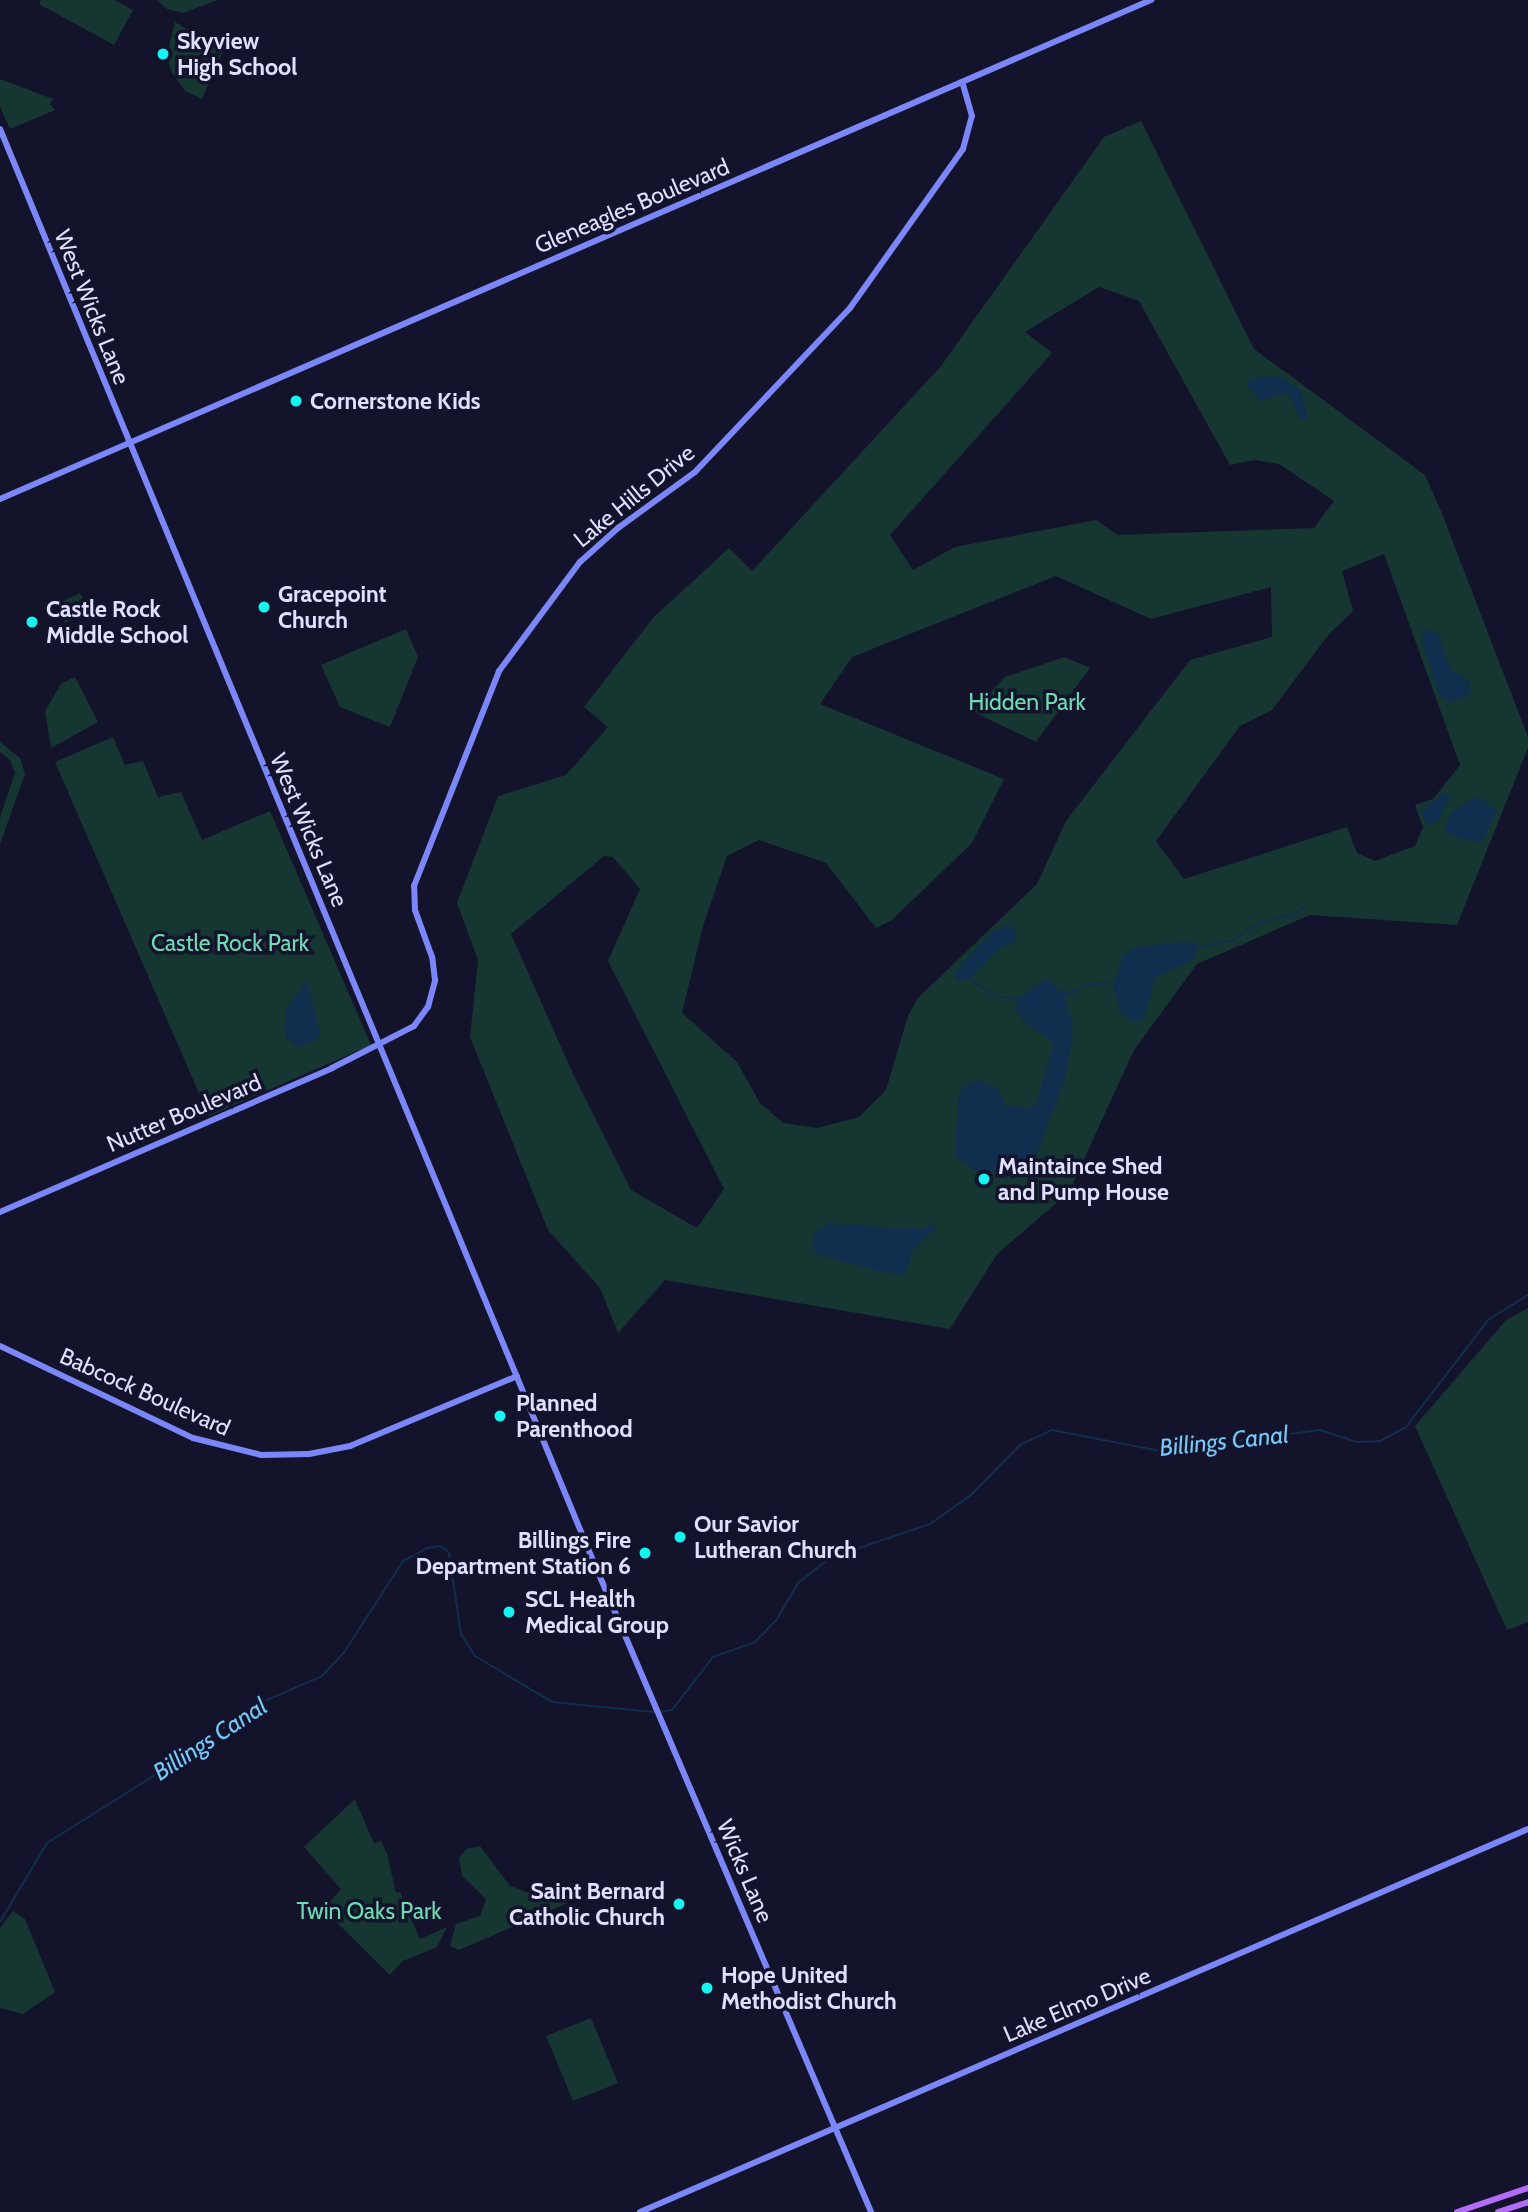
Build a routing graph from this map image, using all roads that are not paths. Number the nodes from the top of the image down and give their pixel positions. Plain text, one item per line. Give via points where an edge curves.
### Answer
1 (1151, 0) edge
2 (962, 82) junction
3 (0, 129) edge
4 (127, 443) junction
5 (0, 499) edge
6 (382, 1045) junction
7 (0, 1212) edge
8 (0, 1346) edge
9 (517, 1376) junction
10 (586, 1544) joint
11 (1528, 1829) edge
12 (835, 2127) junction
13 (1528, 2188) edge
14 (1528, 2202) edge
15 (640, 2212) edge
16 (870, 2212) edge
17 (1457, 2212) edge
18 (1499, 2212) edge

1 - 2 street, Gleneagles Boulevard
2 - 4 street, Gleneagles Boulevard
2 - 6 street, Lake Hills Drive via 972,116 963,149 850,308 695,472 580,562 499,671 414,886 415,910 435,968 432,996 414,1026
3 - 4 street, West Wicks Lane
4 - 5 street, Gleneagles Boulevard
4 - 6 street, West Wicks Lane
6 - 7 street, Nutter Boulevard
6 - 9 street, West Wicks Lane
8 - 9 street, Babcock Boulevard via 193,1438 261,1455 309,1454 351,1446
9 - 10 street, West Wicks Lane
10 - 12 street, Wicks Lane
11 - 12 street, Lake Elmo Drive
12 - 15 street, Lake Elmo Drive
12 - 16 street, Wicks Lane
13 - 17 main road
14 - 18 main road

